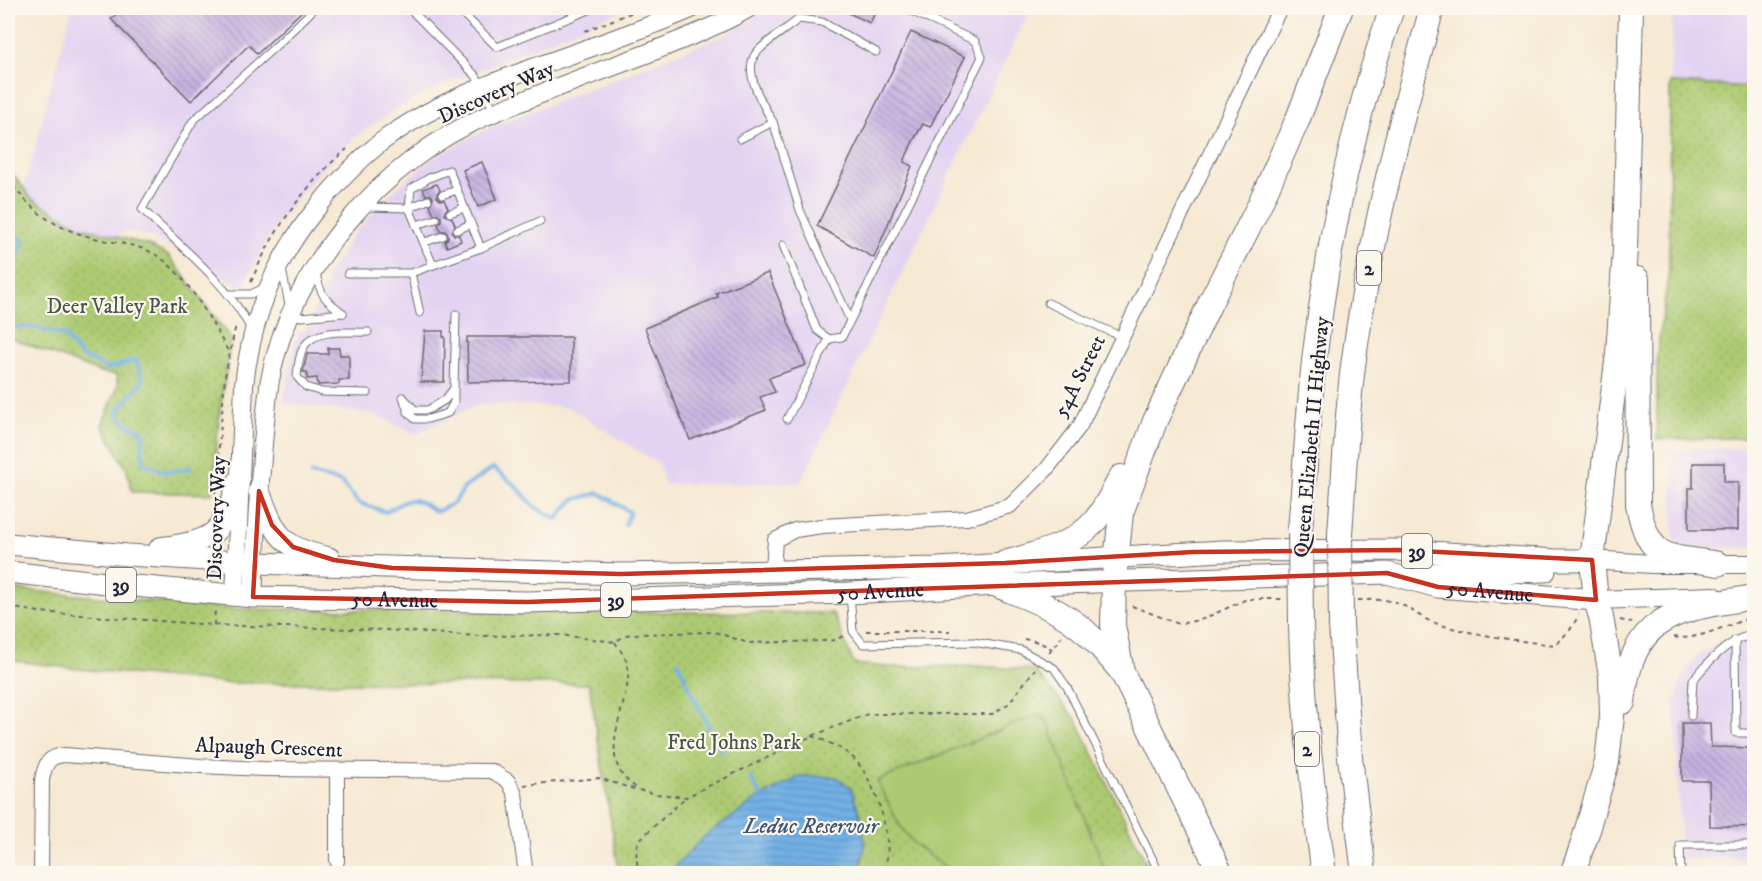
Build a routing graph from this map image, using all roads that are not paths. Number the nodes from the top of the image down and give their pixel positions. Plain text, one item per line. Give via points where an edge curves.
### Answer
1 (315, 8) edge
2 (456, 8) edge
3 (474, 8) edge
4 (594, 8) edge
5 (693, 8) edge
6 (749, 8) edge
7 (905, 8) edge
8 (1280, 8) edge
9 (1341, 8) edge
10 (1392, 8) edge
11 (1432, 8) edge
12 (1632, 8) edge
13 (414, 9) edge
14 (465, 16) junction
15 (876, 52) dead end
16 (482, 87) junction
17 (495, 112) junction
18 (773, 122) junction
19 (740, 139) dead end
20 (457, 190) junction
21 (442, 195) dead end
22 (428, 200) dead end
23 (361, 207) junction
24 (409, 208) junction
25 (464, 208) junction
26 (450, 213) dead end
27 (436, 219) dead end
28 (540, 221) dead end
29 (471, 224) junction
30 (417, 225) junction
31 (457, 230) dead end
32 (443, 236) dead end
33 (425, 243) junction
34 (783, 245) dead end
35 (481, 248) junction
36 (280, 263) junction
37 (433, 265) junction
38 (315, 268) junction
39 (348, 273) dead end
40 (411, 273) junction
41 (269, 285) junction
42 (228, 294) junction
43 (1048, 303) dead end
44 (420, 313) dead end
45 (456, 314) dead end
46 (291, 315) junction
47 (850, 320) junction
48 (368, 332) dead end
49 (252, 334) junction
50 (1122, 338) junction
51 (829, 339) junction
52 (454, 388) junction
53 (368, 393) dead end
54 (787, 419) dead end
55 (1155, 421) junction
56 (239, 480) junction
57 (260, 491) junction
58 (8, 544) edge
59 (1242, 551) junction
60 (128, 555) junction
61 (1116, 556) junction
62 (1592, 561) junction
63 (246, 562) junction
64 (1718, 564) junction
65 (1755, 564) edge
66 (392, 568) junction
67 (773, 570) junction
68 (8, 572) edge
69 (1387, 573) junction
70 (1001, 574) junction
71 (1114, 581) junction
72 (849, 593) junction
73 (244, 596) junction
74 (1755, 596) edge
75 (1598, 608) junction
76 (1755, 635) edge
77 (1735, 640) junction
78 (1122, 672) junction
79 (1691, 716) dead end
80 (1755, 733) edge
81 (337, 770) junction
82 (1583, 843) junction
83 (1755, 845) edge
84 (337, 861) dead end
85 (41, 873) edge
86 (526, 873) edge
87 (1160, 873) edge
88 (1221, 873) edge
89 (1324, 873) edge
90 (1364, 873) edge
91 (1572, 873) edge
92 (1681, 873) edge

1 - 42 lane via 193,121 142,209
2 - 14 lane
3 - 14 lane
4 - 14 lane via 497,47
5 - 16 street, Discovery Way
6 - 17 street, Discovery Way via 698,33
7 - 47 lane via 975,41 982,57
8 - 50 street, 54A Street
9 - 55 highway via 1258,208
10 - 89 highway, Queen Elizabeth II Highway / 2, bridge via 1343,184 1327,269 1315,355 1300,530 1302,679
11 - 90 highway, Queen Elizabeth II Highway / 2, bridge via 1383,194 1353,367 1340,534 1341,625 1350,757
12 - 62 highway via 1625,250 1612,406
12 - 64 highway via 1637,101 1638,504 1649,541 1660,553
13 - 16 lane
15 - 18 lane via 822,22 800,18 756,52 752,61 758,97
16 - 17 lane
16 - 36 street, Discovery Way via 419,117 381,142 321,202
17 - 23 street, Discovery Way via 425,150
18 - 19 lane
18 - 47 lane via 800,210
20 - 21 lane
20 - 24 lane via 449,170 429,177 411,189
20 - 25 lane
22 - 24 lane
23 - 24 lane
23 - 38 street, Discovery Way
24 - 30 lane
25 - 26 lane
25 - 29 lane
27 - 30 lane
28 - 35 lane
29 - 31 lane
29 - 35 lane
30 - 33 lane
32 - 33 lane
33 - 37 lane
34 - 51 lane via 817,330
35 - 37 lane
36 - 41 street, Discovery Way
36 - 46 lane
37 - 40 lane
38 - 46 street, Discovery Way
38 - 46 lane via 324,298 343,313
39 - 40 lane
40 - 44 lane
41 - 42 lane via 251,294
41 - 49 street, Discovery Way
42 - 49 lane
43 - 50 lane
45 - 52 lane
46 - 57 street, Discovery Way via 270,380
47 - 51 lane via 842,337
48 - 53 lane via 321,334 305,344 297,377 306,387 322,392
49 - 56 street, Discovery Way
50 - 67 street, 54A Street via 1080,426 1046,470 1010,506 967,518 795,530 775,540
51 - 54 lane
52 - 52 lane via 445,400 428,410 415,410 403,397 408,412 415,419 448,413 454,402
55 - 61 highway via 1121,513
55 - 70 highway via 1093,523 1065,543
56 - 60 main road via 219,529 204,539
56 - 63 street, Discovery Way
57 - 63 street, Discovery Way
57 - 66 main road via 272,525 292,547 334,560
58 - 60 main road, 50 Avenue / 39
59 - 61 main road, 50 Avenue / 39
59 - 62 main road, 50 Avenue / 39 via 1400,550
59 - 71 main road via 1131,564
60 - 63 main road, 50 Avenue / 39
61 - 70 main road, 50 Avenue / 39
61 - 71 highway
62 - 64 street, 50 Avenue / 39
62 - 69 main road via 1575,569 1536,572
62 - 75 highway
63 - 66 main road, 50 Avenue / 39
63 - 73 street, Discovery Way
64 - 65 street, 50 Avenue
66 - 67 main road, 50 Avenue / 39 via 621,574
67 - 70 main road, 50 Avenue / 39 via 939,568
68 - 73 main road, 50 Avenue / 39
69 - 71 main road, 50 Avenue / 39
69 - 75 main road, 50 Avenue / 39 via 1437,587
70 - 71 main road, 50 Avenue / 39
70 - 72 main road, 50 Avenue / 39
70 - 78 highway via 1073,622
71 - 78 highway via 1113,625
72 - 73 main road, 50 Avenue / 39 via 527,602
72 - 87 lane via 853,631 862,644 973,642 1021,650 1054,668
74 - 75 street, 50 Avenue / 39
74 - 82 highway via 1678,612 1645,636 1626,673 1615,754
75 - 82 highway via 1613,695 1610,742
76 - 77 lane
77 - 79 lane via 1694,680
77 - 80 lane via 1736,733
78 - 88 highway
81 - 84 street
81 - 85 street, Alpaugh Crescent via 201,766 56,755 47,761 42,780
81 - 86 street, Alpaugh Crescent via 492,771 502,776 515,794
82 - 91 highway
83 - 92 lane via 1680,845

